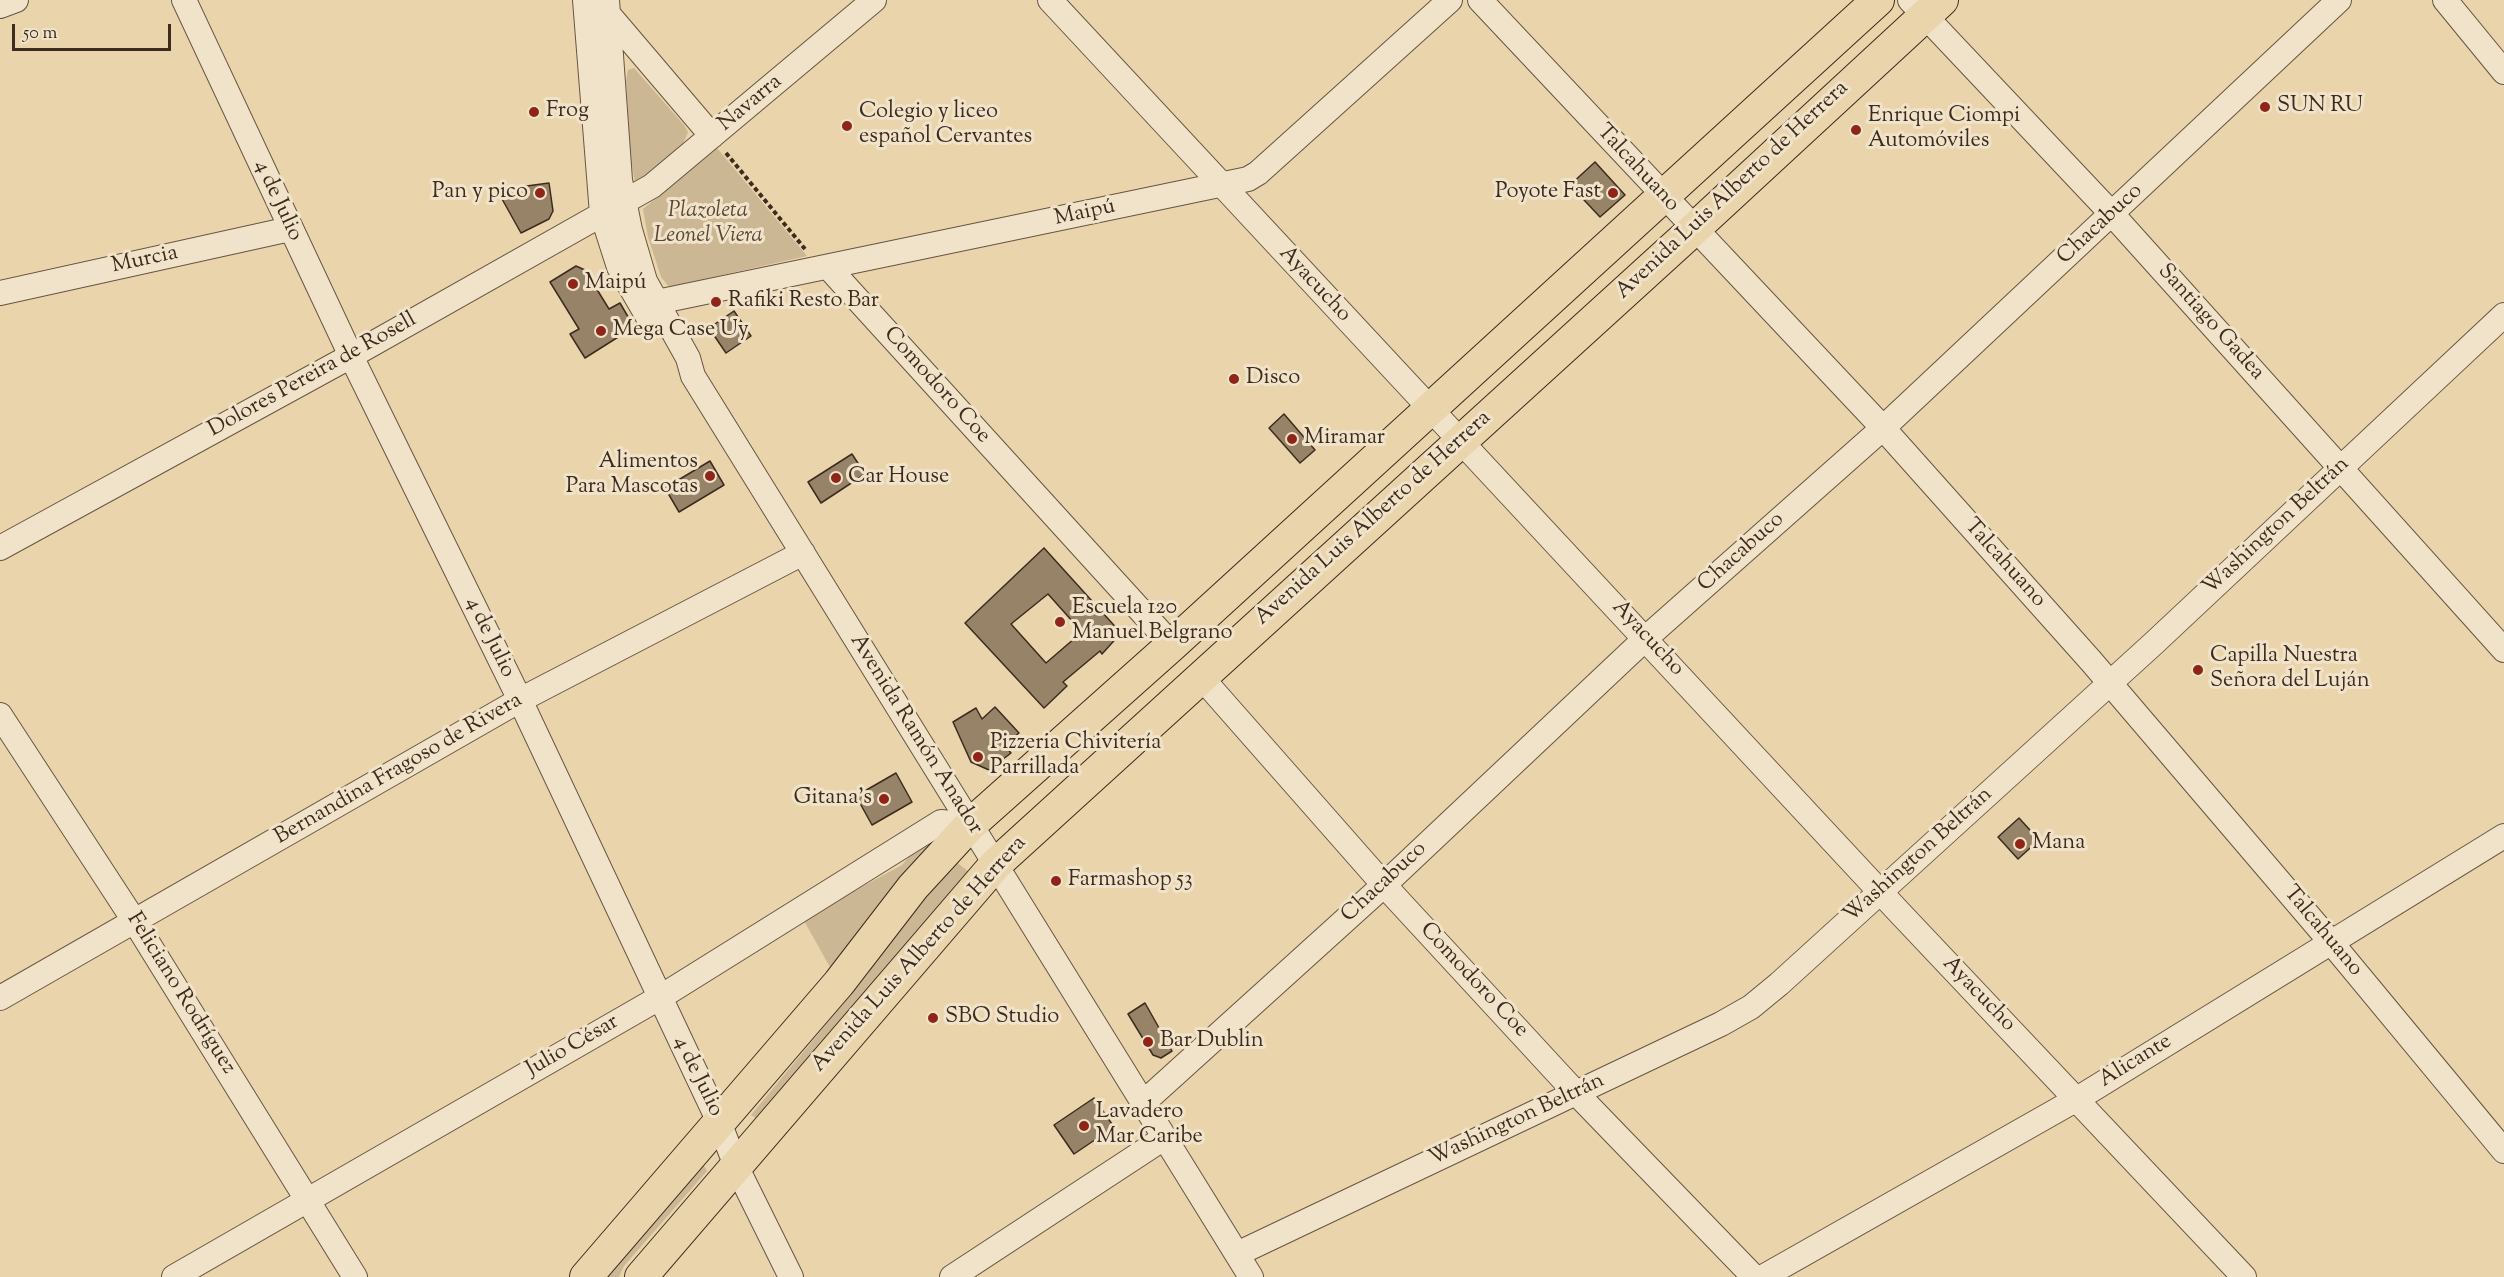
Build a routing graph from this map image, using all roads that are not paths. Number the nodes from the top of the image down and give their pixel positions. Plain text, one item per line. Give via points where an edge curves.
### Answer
1 (16, 0) edge
2 (184, 0) edge
3 (585, 0) edge
4 (874, 0) edge
5 (1050, 0) edge
6 (1450, 0) edge
7 (1479, 0) edge
8 (1878, 0) edge
9 (2339, 0) edge
10 (2445, 0) edge
11 (1926, 5) edge
12 (0, 6) edge
13 (608, 8) edge
14 (2504, 72) edge
15 (712, 136) junction
16 (1221, 185) junction
17 (1663, 196) junction
18 (624, 202) junction
19 (602, 214) junction
20 (2112, 214) junction
21 (290, 229) junction
22 (1694, 230) junction
23 (829, 268) junction
24 (0, 293) edge
25 (657, 302) junction
26 (2504, 315) edge
27 (351, 356) junction
28 (693, 376) junction
29 (1430, 410) junction
30 (1883, 428) junction
31 (1459, 442) junction
32 (2339, 467) junction
33 (0, 548) edge
34 (802, 553) junction
35 (1646, 638) junction
36 (1172, 645) junction
37 (2504, 650) edge
38 (1201, 677) junction
39 (2109, 683) junction
40 (520, 700) junction
41 (0, 715) edge
42 (970, 825) junction
43 (2504, 836) edge
44 (995, 865) junction
45 (1384, 885) junction
46 (1879, 891) junction
47 (135, 922) junction
48 (2330, 941) junction
49 (0, 998) edge
50 (659, 998) junction
51 (1576, 1093) junction
52 (2077, 1099) junction
53 (1143, 1103) junction
54 (719, 1122) junction
55 (1164, 1138) junction
56 (2504, 1151) edge
57 (736, 1166) junction
58 (307, 1198) junction
59 (1237, 1254) junction
60 (174, 1277) edge
61 (355, 1277) edge
62 (586, 1277) edge
63 (641, 1277) edge
64 (791, 1277) edge
65 (952, 1277) edge
66 (1251, 1277) edge
67 (1754, 1277) edge
68 (1763, 1277) edge
69 (2244, 1277) edge

1 - 12 street
2 - 21 street, 4 de Julio
3 - 19 street, Avenida Ramón Anador
4 - 15 street, Navarra
5 - 16 street, Ayacucho
6 - 16 street, Maipú via 1258,173
7 - 17 street, Talcahuano
8 - 17 main road, Avenida Luis Alberto de Herrera
9 - 20 street, Chacabuco
10 - 14 street
11 - 20 street, Santiago Gadea
11 - 22 main road, Avenida Luis Alberto de Herrera
13 - 15 street
13 - 18 street, Avenida Ramón Anador
15 - 18 street, Navarra via 652,186
16 - 23 street, Maipú
16 - 29 street, Ayacucho
17 - 22 street, Talcahuano
17 - 29 main road, Avenida Luis Alberto de Herrera
18 - 19 street, Dolores Pereira de Rosell
18 - 25 street, Avenida Ramón Anador via 645,281
19 - 27 street, Dolores Pereira de Rosell
19 - 28 street, Avenida Ramón Anador via 629,287 678,366
20 - 30 street, Chacabuco
20 - 32 street, Santiago Gadea
21 - 24 street, Murcia
21 - 27 street, 4 de Julio
22 - 30 street, Talcahuano
22 - 31 main road, Avenida Luis Alberto de Herrera
23 - 25 street, Maipú
23 - 36 street, Comodoro Coe
25 - 28 street, Avenida Ramón Anador via 688,358
26 - 32 street, Washington Beltrán
27 - 33 street, Dolores Pereira de Rosell
27 - 40 street, 4 de Julio
28 - 34 street, Avenida Ramón Anador
29 - 31 street, Ayacucho
29 - 36 main road, Avenida Luis Alberto de Herrera
30 - 35 street, Chacabuco
30 - 39 street, Talcahuano
31 - 35 street, Ayacucho
31 - 38 main road, Avenida Luis Alberto de Herrera
32 - 37 street, Santiago Gadea
32 - 39 street, Washington Beltrán
34 - 40 street, Bernandina Fragoso de Rivera
34 - 42 street, Avenida Ramón Anador
35 - 45 street, Chacabuco
35 - 46 street, Ayacucho
36 - 42 main road, Avenida Luis Alberto de Herrera
38 - 44 main road, Avenida Luis Alberto de Herrera
38 - 45 street, Comodoro Coe
39 - 46 street, Washington Beltrán
39 - 48 street, Talcahuano
40 - 47 street, Bernandina Fragoso de Rivera
40 - 50 street, 4 de Julio
41 - 47 street, Feliciano Rodríguez
42 - 44 street, Avenida Ramón Anador
42 - 50 street, Julio César via 941,822
42 - 54 main road, Avenida Luis Alberto de Herrera via 913,887 839,983
43 - 48 street, Alicante
44 - 53 street, Avenida Ramón Anador
44 - 57 main road, Avenida Luis Alberto de Herrera
45 - 51 street, Comodoro Coe
45 - 53 street, Chacabuco
46 - 51 street, Washington Beltrán via 1750,1007
46 - 52 street, Ayacucho
47 - 49 street, Bernandina Fragoso de Rivera
47 - 58 street, Feliciano Rodríguez
48 - 52 street, Alicante
48 - 56 street, Talcahuano
50 - 54 street, 4 de Julio
50 - 58 street, Julio César
51 - 59 street, Washington Beltrán
51 - 67 street, Comodoro Coe
52 - 68 street, Alicante
52 - 69 street, Ayacucho
53 - 55 street, Avenida Ramón Anador
54 - 57 street, 4 de Julio
54 - 62 main road, Avenida Luis Alberto de Herrera
55 - 59 street, Avenida Ramón Anador
55 - 65 street
57 - 63 main road, Avenida Luis Alberto de Herrera
57 - 64 street, 4 de Julio
58 - 60 street, Julio César
58 - 61 street, Feliciano Rodríguez
59 - 66 street, Avenida Ramón Anador

